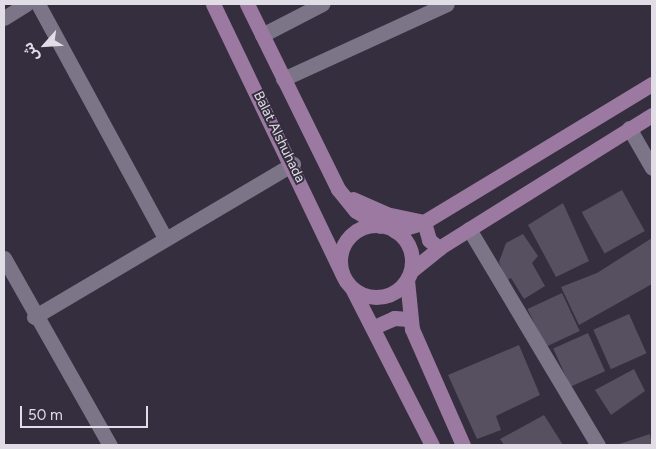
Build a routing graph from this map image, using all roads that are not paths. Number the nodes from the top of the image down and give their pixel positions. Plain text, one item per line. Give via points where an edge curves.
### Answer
1 (26, 4) edge
2 (38, 4) edge
3 (213, 4) edge
4 (247, 4) edge
5 (322, 4) edge
6 (446, 4) edge
7 (4, 18) edge
8 (262, 35) junction
9 (283, 79) junction
10 (652, 84) edge
11 (652, 115) edge
12 (630, 128) junction
13 (293, 164) junction
14 (652, 168) edge
15 (338, 189) junction
16 (424, 222) junction
17 (380, 226) junction
18 (469, 228) junction
19 (395, 230) junction
20 (165, 238) junction
21 (439, 248) junction
22 (4, 258) edge
23 (342, 273) junction
24 (409, 275) junction
25 (353, 290) junction
26 (34, 317) junction
27 (409, 319) junction
28 (374, 327) junction
29 (110, 445) edge
30 (432, 445) edge
31 (463, 445) edge
32 (598, 445) edge

1 - 7 street
2 - 20 street
3 - 13 main road, Balat Alshuhada
4 - 8 main road
5 - 8 street
6 - 9 street
8 - 9 main road
9 - 15 main road
10 - 16 main road
11 - 12 main road
12 - 14 street
12 - 18 main road
13 - 20 street
13 - 23 main road, Balat Alshuhada
15 - 16 main road via 386,214
15 - 17 main road via 356,211
16 - 19 main road
16 - 21 main road via 429,240
17 - 19 main road
17 - 23 main road via 352,235 341,252
18 - 21 main road
18 - 32 street
19 - 24 main road via 408,244
20 - 26 street
21 - 24 main road
22 - 26 street
23 - 25 main road
24 - 25 main road via 382,297
24 - 27 main road
25 - 28 main road
26 - 29 street
27 - 28 main road via 387,319
27 - 31 main road
28 - 30 main road

